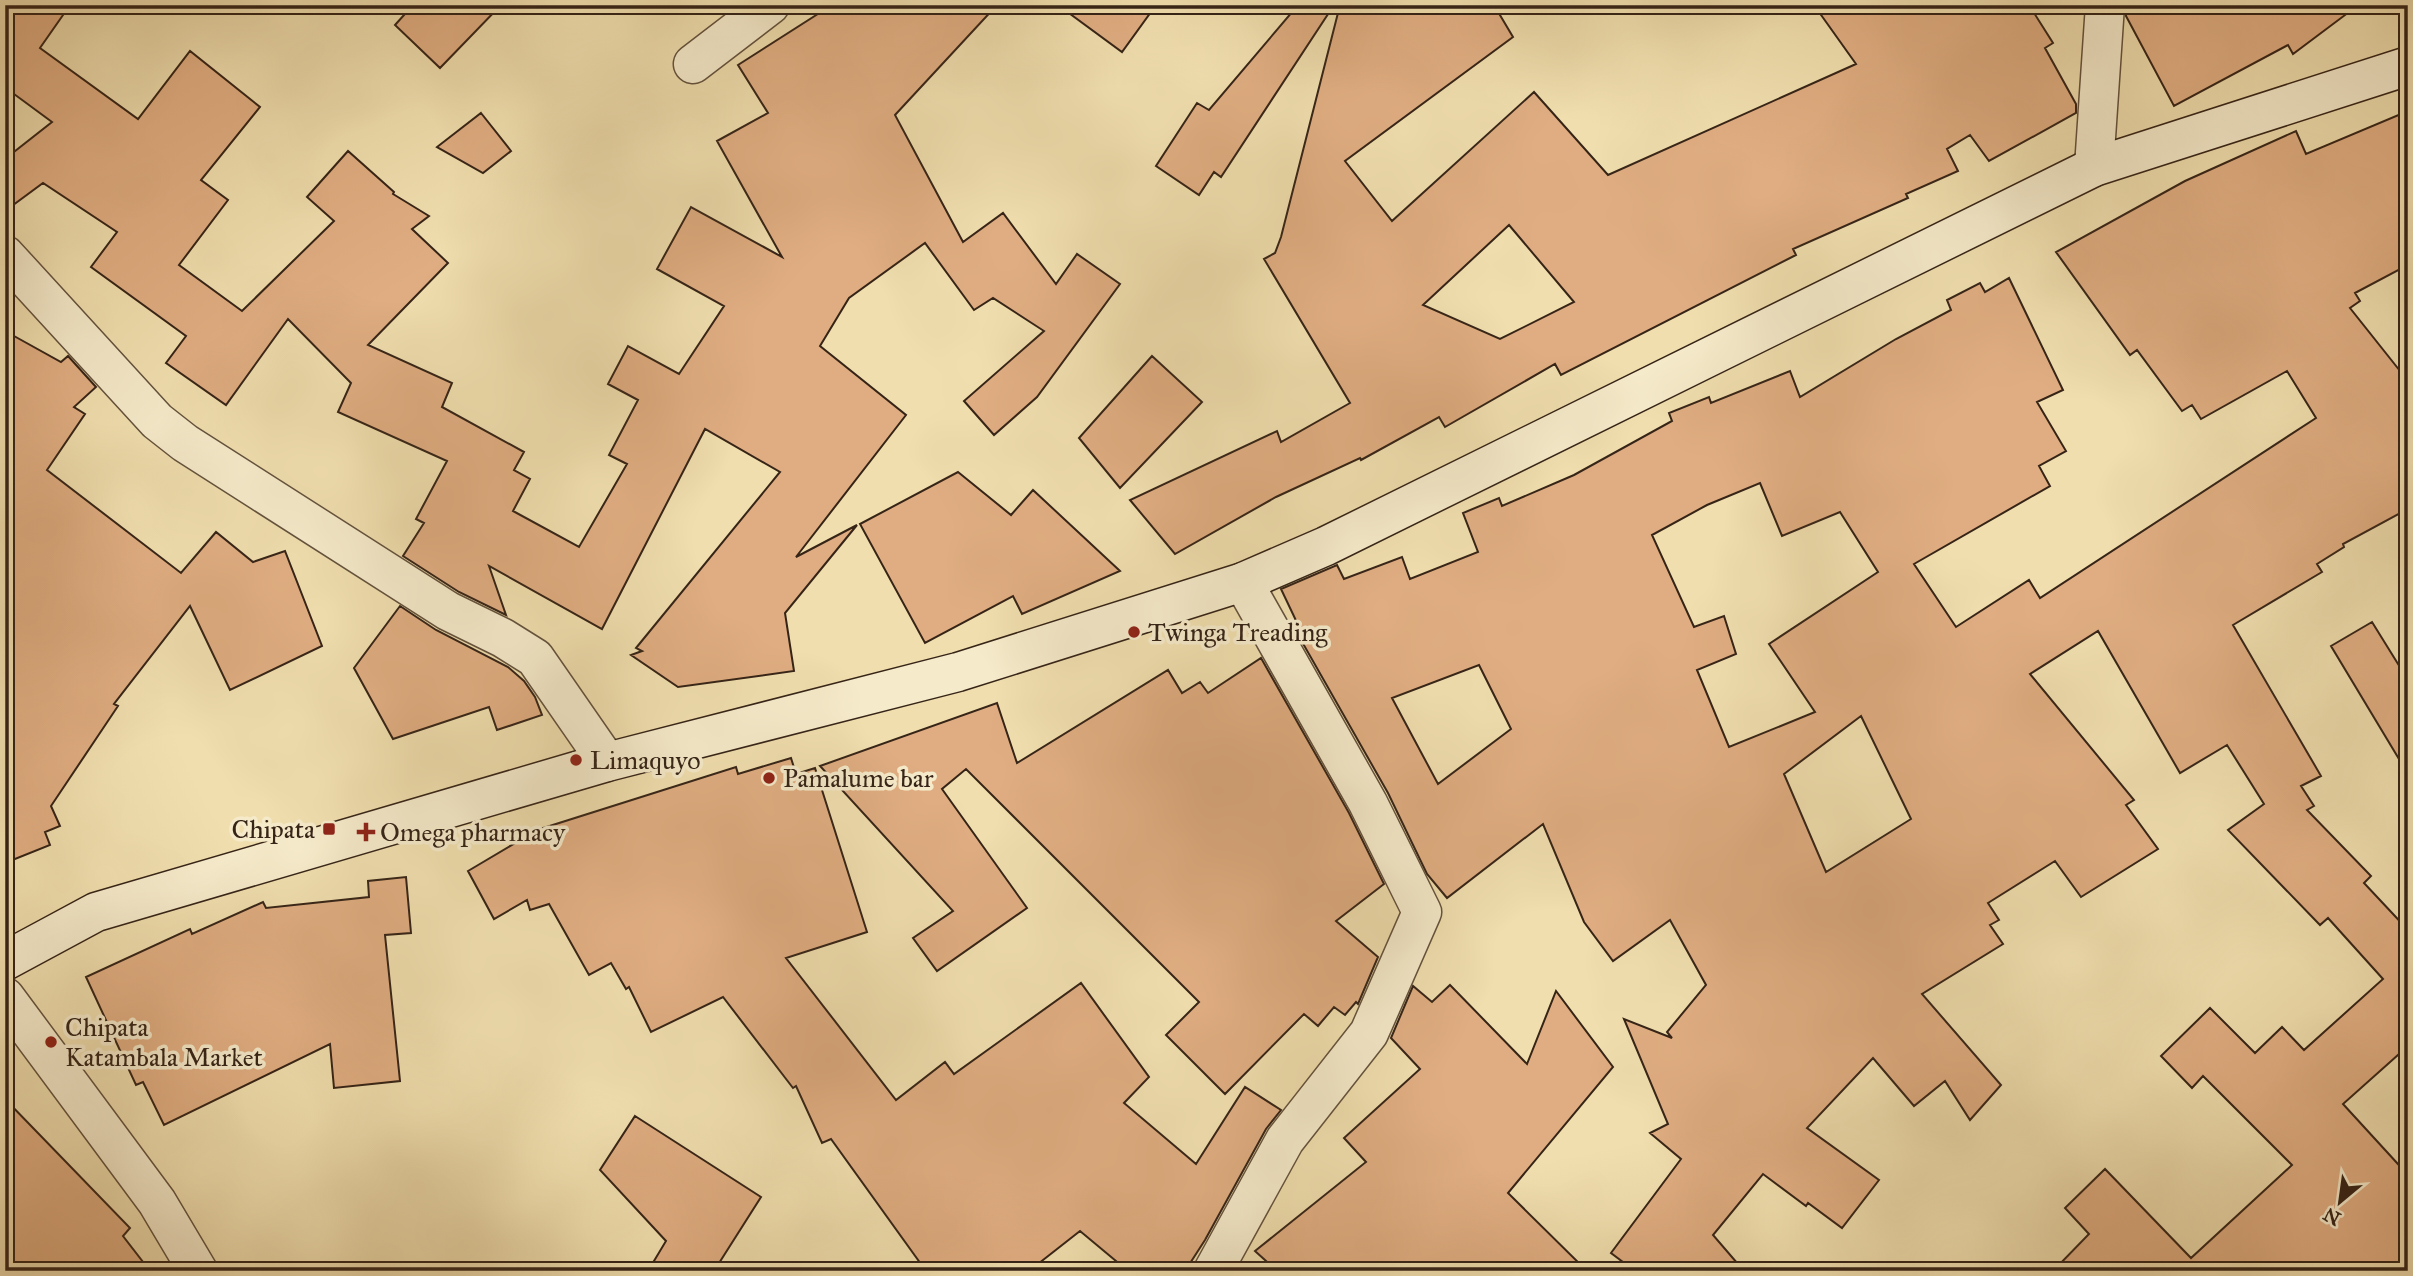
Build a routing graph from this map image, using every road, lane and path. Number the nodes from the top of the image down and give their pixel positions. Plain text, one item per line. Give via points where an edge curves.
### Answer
1 (770, 5) edge
2 (2105, 5) edge
3 (693, 64) dead end
4 (2408, 66) edge
5 (2094, 167) junction
6 (5, 256) edge
7 (1242, 582) junction
8 (607, 762) junction
9 (5, 961) edge
10 (5, 997) edge
11 (198, 1271) edge
12 (1213, 1271) edge

1 - 3 street
2 - 5 street
4 - 5 street
5 - 7 street via 1339,540
6 - 8 street via 157,421 185,443 448,611 535,658
7 - 8 street via 958,672
7 - 12 street via 1368,803 1422,912 1369,1033 1284,1140
8 - 9 street via 96,912
10 - 11 street via 157,1202

